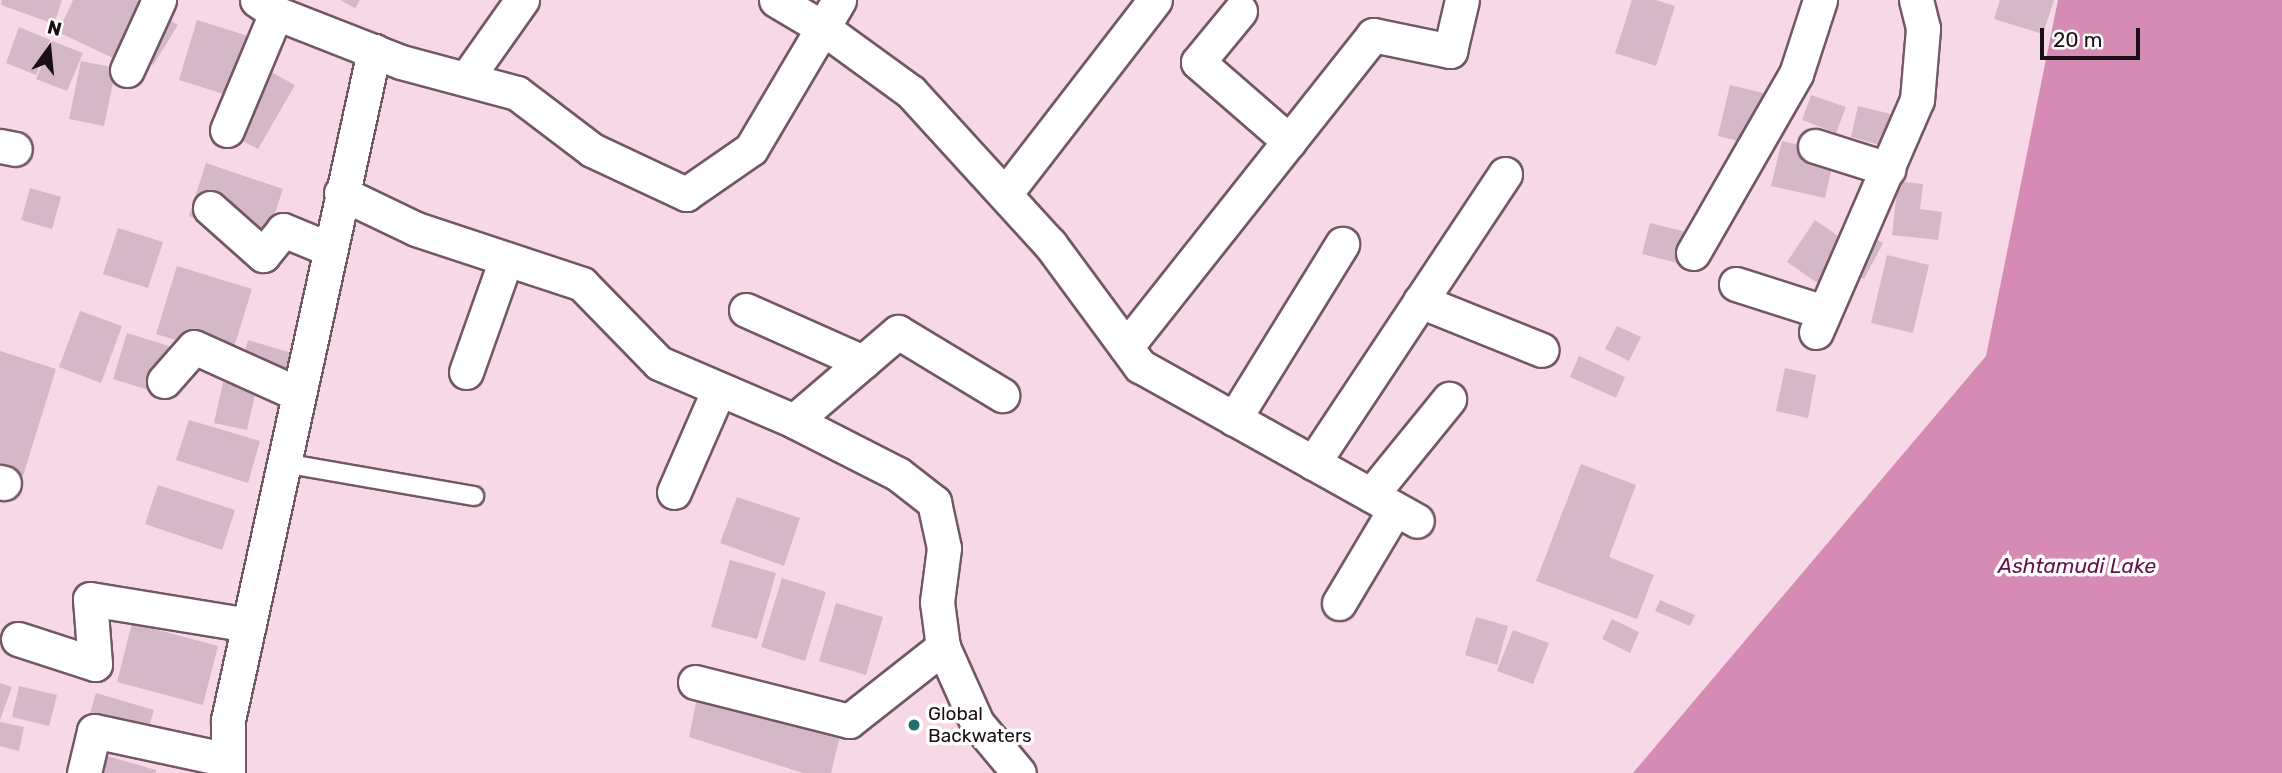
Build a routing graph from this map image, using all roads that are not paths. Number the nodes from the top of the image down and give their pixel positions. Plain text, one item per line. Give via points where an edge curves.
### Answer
1 (159, 0) edge
2 (522, 0) edge
3 (776, 0) edge
4 (1155, 0) edge
5 (1462, 0) edge
6 (1820, 0) edge
7 (1916, 0) edge
8 (267, 6) edge
9 (1240, 11) dead end
10 (831, 14) edge
11 (374, 51) junction
12 (127, 71) dead end
13 (466, 79) junction
14 (227, 130) dead end
15 (1289, 141) junction
16 (1815, 146) dead end
17 (1888, 169) junction
18 (1505, 174) dead end
19 (341, 193) junction
20 (1005, 194) junction
21 (210, 208) dead end
22 (1342, 244) dead end
23 (329, 249) junction
24 (1693, 253) dead end
25 (506, 260) junction
26 (1736, 284) dead end
27 (1420, 301) junction
28 (746, 310) dead end
29 (1126, 348) junction
30 (1542, 350) dead end
31 (863, 362) junction
32 (466, 372) dead end
33 (164, 381) dead end
34 (719, 389) junction
35 (299, 394) junction
36 (1002, 395) dead end
37 (1449, 400) dead end
38 (1234, 419) junction
39 (794, 421) junction
40 (284, 463) junction
41 (1314, 463) junction
42 (674, 492) dead end
43 (474, 496) dead end
44 (1394, 508) junction
45 (1339, 603) dead end
46 (249, 625) junction
47 (18, 639) dead end
48 (943, 648) junction
49 (695, 682) dead end
50 (228, 766) edge
51 (84, 773) edge
52 (1019, 773) edge

1 - 12 street
2 - 13 street
3 - 10 street
4 - 20 street
5 - 15 street via 1450,51 1373,35
6 - 24 street via 1796,74
7 - 17 street via 1923,27 1917,100
8 - 11 street
8 - 14 street
9 - 15 street via 1198,62
10 - 13 street via 751,149 686,194 592,150 517,93
10 - 20 street
11 - 13 street
11 - 19 street
15 - 29 street
16 - 17 street
17 - 26 street via 1820,322
18 - 27 street
19 - 23 street
19 - 25 street via 416,229
20 - 29 street via 1050,244
21 - 23 street via 263,255 283,230
22 - 38 street
23 - 35 street
25 - 32 street
25 - 34 street via 582,284 659,363
27 - 30 street
27 - 41 street
28 - 31 street
29 - 38 street via 1140,366
31 - 36 street via 898,332
31 - 39 street
33 - 35 street via 194,347
34 - 39 street
34 - 42 street
35 - 40 street
37 - 44 street
38 - 41 street
39 - 48 street via 898,474 934,502 944,548 937,602
40 - 43 lane
40 - 46 street
41 - 44 street
44 - 45 street
46 - 47 street via 90,599 95,664
46 - 50 street via 228,720
48 - 49 street via 849,721
48 - 52 street via 977,723
50 - 51 street via 94,731

